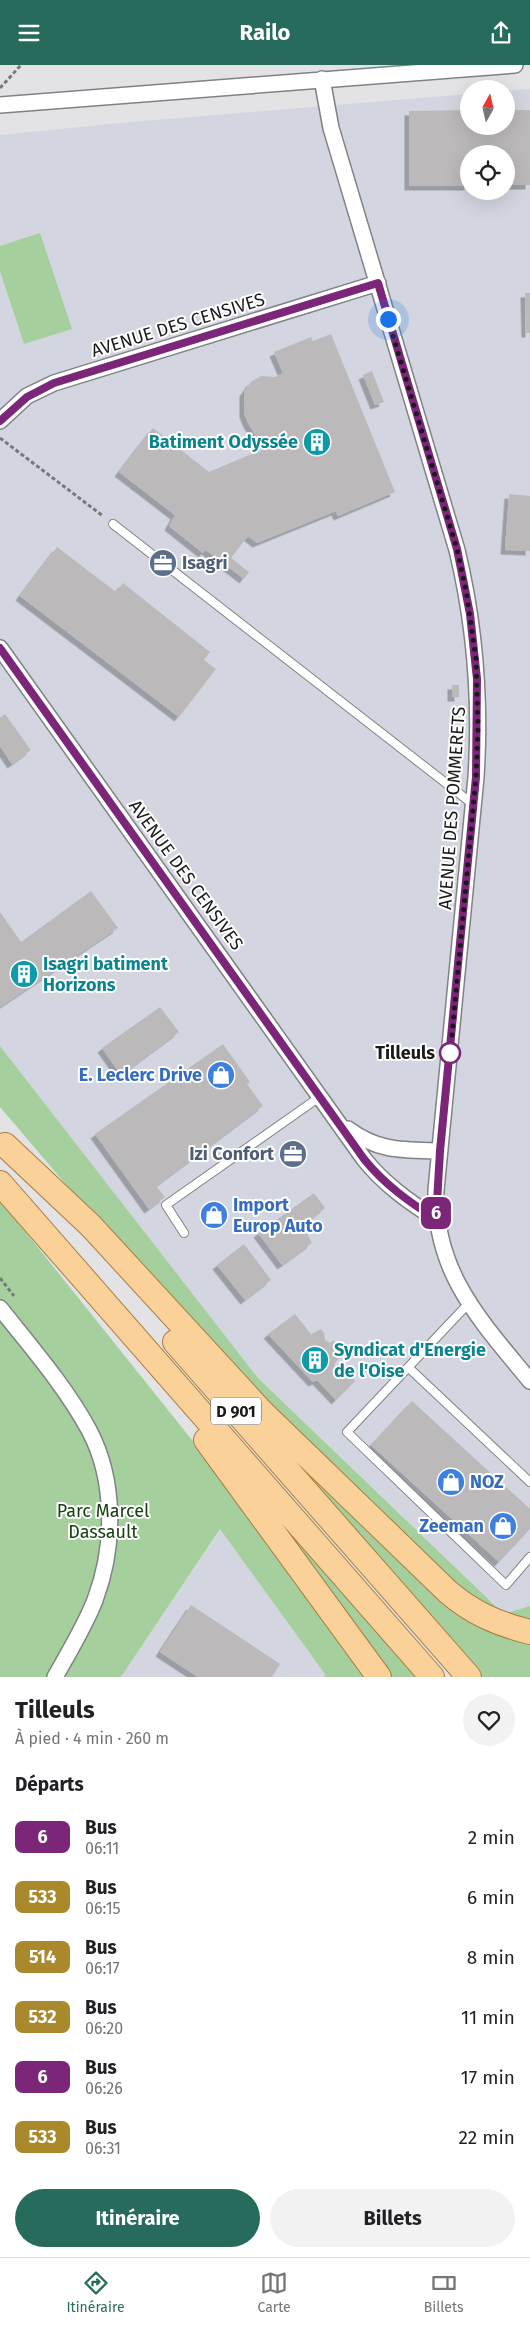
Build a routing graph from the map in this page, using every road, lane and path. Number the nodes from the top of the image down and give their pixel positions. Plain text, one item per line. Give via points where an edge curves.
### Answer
1 (21, 65) edge
2 (515, 65) edge
3 (322, 79) junction
4 (0, 89) edge
5 (0, 105) edge
6 (378, 283) junction
7 (0, 421) edge
8 (0, 438) edge
9 (113, 524) joint
10 (0, 648) edge
11 (474, 805) junction
12 (321, 1096) junction
13 (341, 1124) junction
14 (2, 1142) edge
15 (440, 1151) junction
16 (0, 1183) edge
17 (436, 1219) junction
18 (184, 1233) dead end
19 (469, 1303) junction
20 (0, 1308) edge
21 (136, 1341) junction
22 (409, 1368) junction
23 (530, 1381) edge
24 (530, 1482) edge
25 (530, 1557) edge
26 (530, 1632) edge
27 (55, 1677) edge
28 (379, 1677) edge
29 (432, 1677) edge
30 (469, 1677) edge

1 - 4 path
2 - 3 street
3 - 5 street
3 - 6 street, AVENUE DES POMMERETS via 331,128
6 - 7 street, AVENUE DES CENSIVES via 54,383 27,397
6 - 11 street, AVENUE DES POMMERETS via 457,549 466,590 477,679 478,750
8 - 9 path
9 - 11 lane
10 - 12 street, AVENUE DES CENSIVES
11 - 15 street, AVENUE DES POMMERETS
12 - 13 street, AVENUE DES CENSIVES
12 - 18 lane via 166,1205
13 - 15 street, AVENUE DES CENSIVES via 362,1139 384,1148
13 - 17 street, AVENUE DES CENSIVES via 381,1178
14 - 26 main road via 91,1226 260,1411 447,1591 479,1615
14 - 30 main road, D 901
15 - 17 street, AVENUE DES POMMERETS
16 - 21 main road, D 901
17 - 19 street, AVENUE DES POMMERETS via 442,1249 454,1279
19 - 22 lane
19 - 23 street, AVENUE DES POMMERETS
20 - 27 street via 82,1418 97,1448 107,1488 109,1532 103,1575 88,1616
21 - 28 main road via 208,1445
21 - 29 main road, D 901
22 - 24 lane
22 - 25 lane via 347,1432 506,1585

